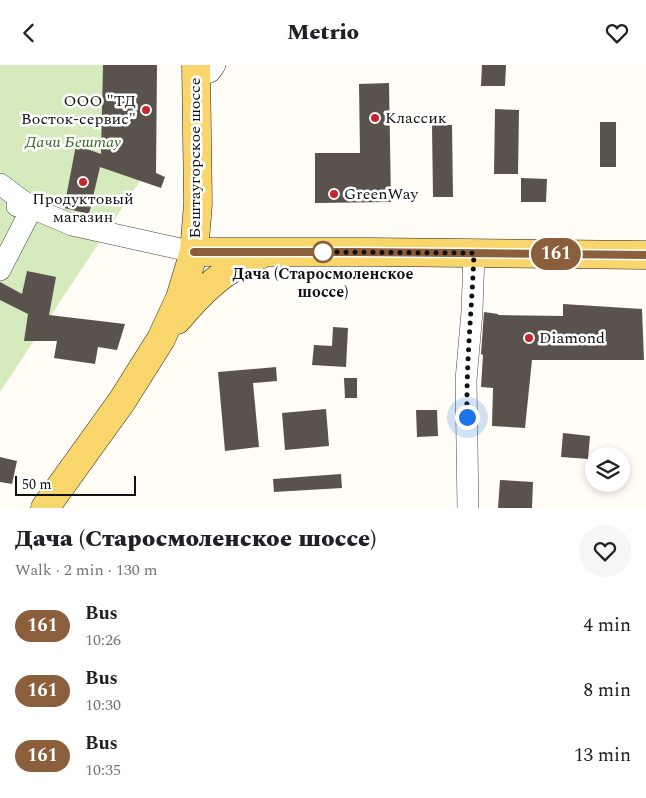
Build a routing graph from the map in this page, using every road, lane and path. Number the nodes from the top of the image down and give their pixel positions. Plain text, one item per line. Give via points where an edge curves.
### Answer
1 (202, 69) edge
2 (0, 184) edge
3 (0, 202) edge
4 (198, 204) junction
5 (32, 208) junction
6 (194, 252) junction
7 (271, 252) junction
8 (474, 253) junction
9 (646, 255) edge
10 (0, 270) edge
11 (161, 339) junction
12 (45, 508) edge
13 (468, 508) edge

1 - 4 main road, Бештаугорское шоссе
2 - 5 lane
3 - 5 lane
4 - 6 main road, Бештаугорское шоссе
4 - 7 main road via 205,221 220,233
5 - 6 lane via 72,225
5 - 10 lane
6 - 7 main road
6 - 11 main road, Бештаугорское шоссе via 180,298
7 - 8 main road
7 - 11 main road via 229,269 198,295
8 - 9 main road
8 - 13 lane via 466,380
11 - 12 main road, Бештаугорское шоссе via 122,401

